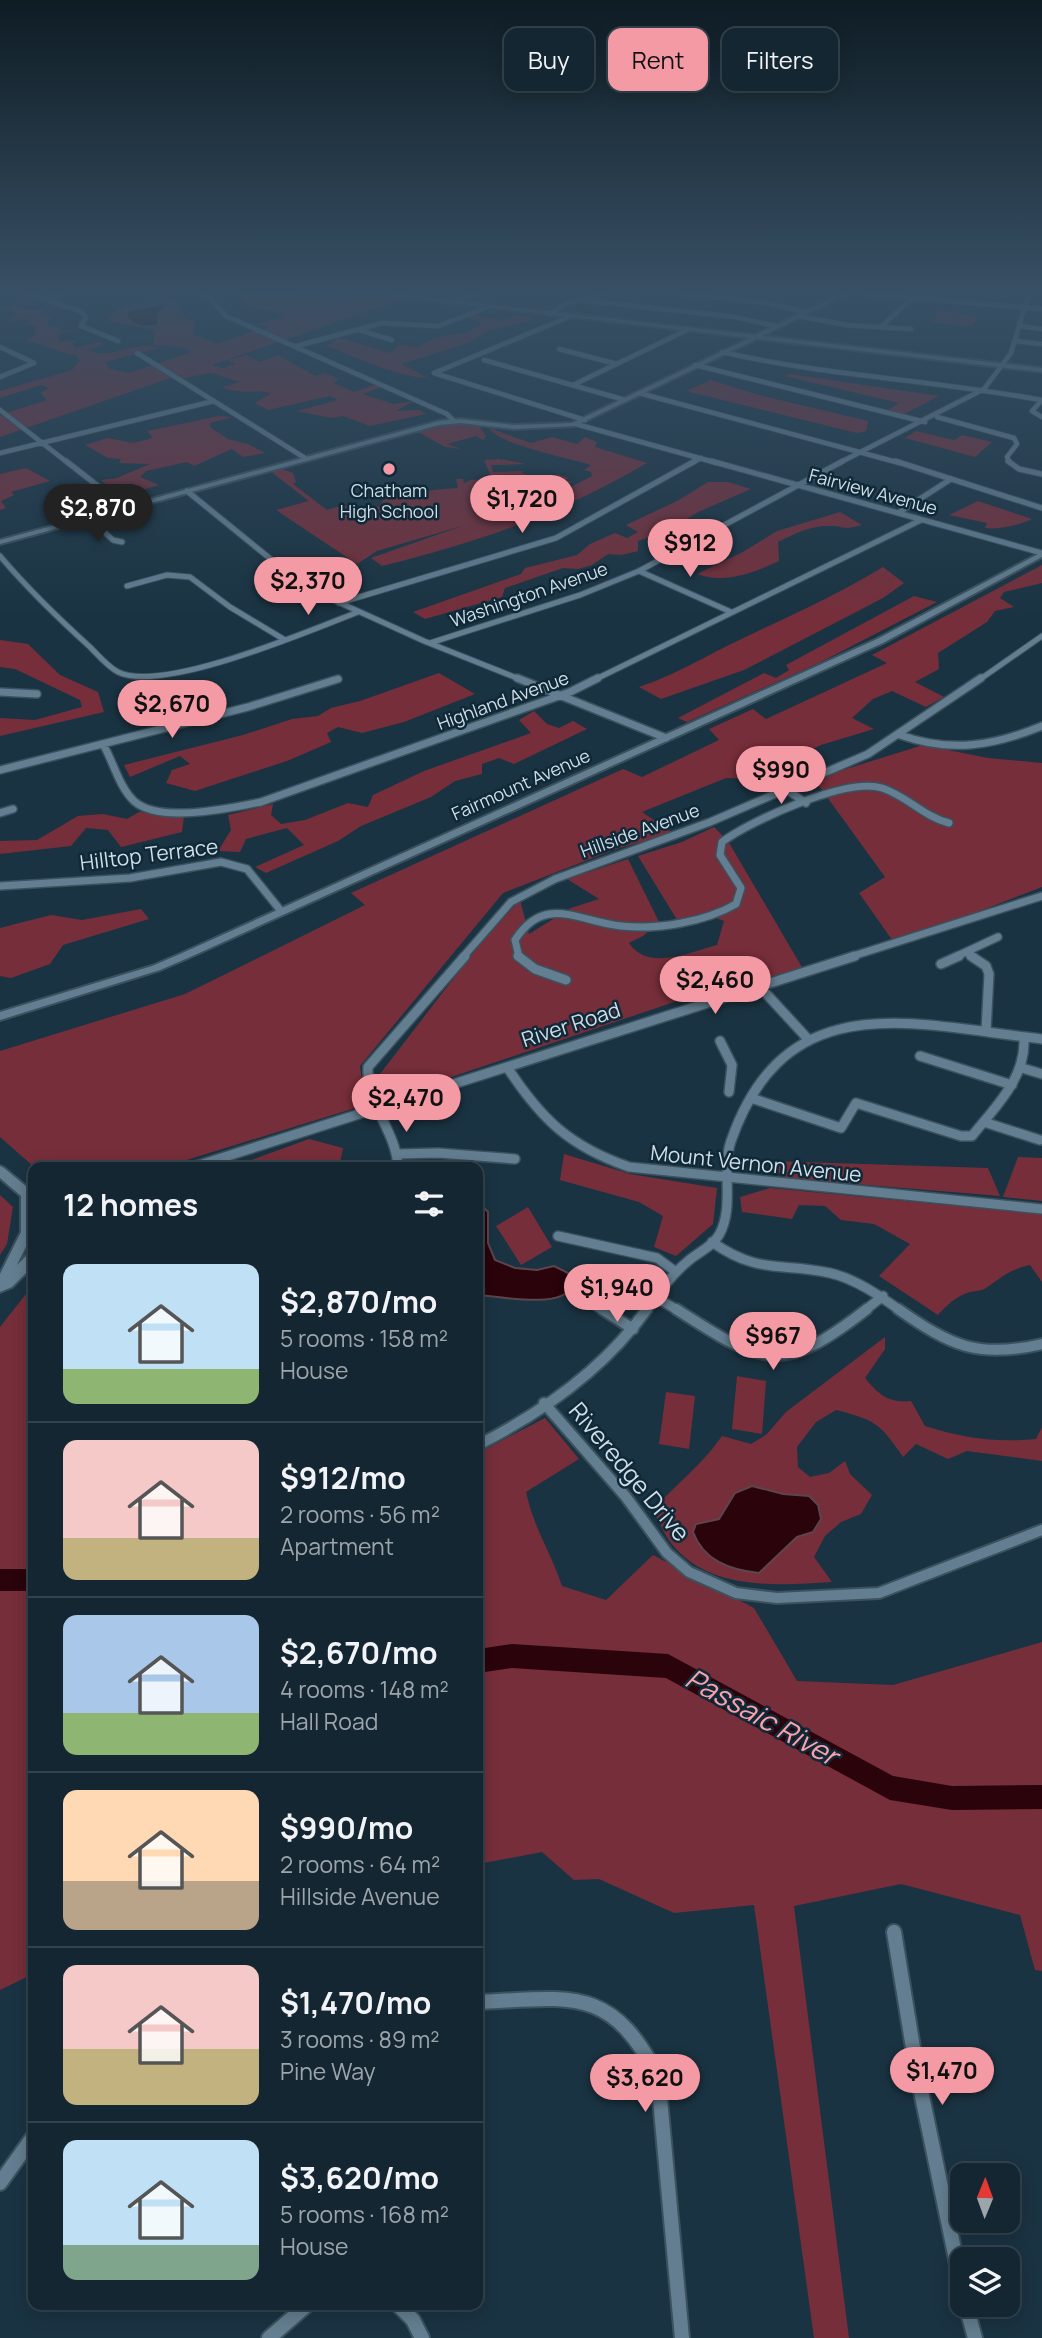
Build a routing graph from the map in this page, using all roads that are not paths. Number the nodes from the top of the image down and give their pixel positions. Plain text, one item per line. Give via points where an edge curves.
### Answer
1 (214, 401) joint
2 (418, 401) edge
3 (524, 401) edge
4 (623, 401) edge
5 (670, 401) edge
6 (841, 401) edge
7 (964, 401) edge
8 (1040, 401) edge
9 (0, 410) edge
10 (937, 417) junction
11 (1042, 417) edge
12 (585, 420) junction
13 (454, 421) junction
14 (925, 422) junction
15 (576, 424) junction
16 (43, 443) junction
17 (865, 452) junction
18 (0, 453) edge
19 (305, 458) junction
20 (701, 458) junction
21 (1042, 474) edge
22 (951, 479) junction
23 (796, 485) junction
24 (187, 491) junction
25 (126, 508) junction
26 (1042, 508) edge
27 (898, 513) junction
28 (89, 518) junction
29 (921, 520) junction
30 (0, 542) edge
31 (122, 542) dead end
32 (1042, 554) edge
33 (0, 556) edge
34 (639, 571) junction
35 (127, 586) dead end
36 (339, 603) junction
37 (358, 612) junction
38 (731, 612) junction
39 (1042, 636) edge
40 (285, 640) junction
41 (430, 643) junction
42 (338, 679) dead end
43 (0, 692) edge
44 (37, 694) dead end
45 (561, 695) junction
46 (1042, 726) edge
47 (900, 735) junction
48 (666, 738) junction
49 (103, 744) junction
50 (0, 770) edge
51 (788, 791) junction
52 (805, 802) junction
53 (13, 809) dead end
54 (0, 813) edge
55 (949, 823) dead end
56 (0, 886) edge
57 (1042, 896) edge
58 (281, 911) junction
59 (998, 937) dead end
60 (966, 952) junction
61 (941, 964) dead end
62 (566, 980) dead end
63 (760, 987) junction
64 (0, 1016) edge
65 (986, 1031) junction
66 (807, 1038) junction
67 (1024, 1038) junction
68 (1042, 1040) edge
69 (720, 1041) dead end
70 (920, 1056) dead end
71 (507, 1067) junction
72 (1022, 1068) junction
73 (1042, 1074) edge
74 (1012, 1085) junction
75 (729, 1091) dead end
76 (751, 1098) junction
77 (377, 1109) junction
78 (984, 1122) junction
79 (1040, 1140) dead end
80 (397, 1154) junction
81 (515, 1159) dead end
82 (209, 1162) edge
83 (398, 1162) edge
84 (0, 1171) edge
85 (727, 1179) junction
86 (28, 1194) edge
87 (1042, 1209) edge
88 (28, 1223) edge
89 (558, 1236) dead end
90 (712, 1242) junction
91 (28, 1263) edge
92 (676, 1272) junction
93 (0, 1289) edge
94 (883, 1296) junction
95 (582, 1297) dead end
96 (657, 1298) junction
97 (633, 1329) junction
98 (1042, 1344) edge
99 (544, 1403) junction
100 (483, 1441) edge
101 (1042, 1530) edge
102 (894, 1931) dead end
103 (483, 2002) edge
104 (28, 2144) edge
105 (0, 2183) edge
106 (953, 2247) edge
107 (301, 2310) edge
108 (403, 2310) edge
109 (969, 2317) edge
110 (269, 2338) edge
111 (422, 2338) edge
112 (682, 2338) edge
113 (975, 2338) edge

1 - 16 street
1 - 19 street
2 - 13 street
3 - 12 street
4 - 12 main road
5 - 17 street
6 - 14 street
7 - 10 street, Washington Avenue
8 - 11 street via 1032,411
9 - 16 street
10 - 14 street, Washington Avenue
10 - 21 street via 1014,438 1017,444 1008,462
12 - 15 main road
13 - 15 main road via 514,427
13 - 19 main road
14 - 17 street, Washington Avenue
15 - 20 street, Fairview Avenue
16 - 18 street
16 - 25 street
17 - 22 street
17 - 23 street, Washington Avenue
19 - 24 main road
20 - 23 street, Fairview Avenue
20 - 36 street via 556,538
22 - 26 street
22 - 27 street
23 - 27 street, Fairview Avenue
23 - 34 street, Washington Avenue
24 - 25 main road
24 - 36 street via 296,582
25 - 28 main road
27 - 29 street, Fairview Avenue
28 - 30 main road
28 - 31 street via 113,540
29 - 32 street, Fairview Avenue
29 - 38 street, Highland Avenue
32 - 48 main road, Fairmount Avenue via 907,628
33 - 40 street via 34,595 124,676 175,671
34 - 38 street
34 - 41 street, Washington Avenue
35 - 40 street via 167,575 190,577
36 - 37 street
37 - 40 street
37 - 41 street
38 - 45 street, Highland Avenue
39 - 47 street, Hillside Avenue
41 - 45 street
42 - 49 street
43 - 44 street
45 - 48 street
45 - 49 street, Highland Avenue via 261,802 213,810 143,807 131,796
46 - 47 street via 978,748 920,742
47 - 51 street, Hillside Avenue
48 - 58 main road, Fairmount Avenue
49 - 50 street
51 - 52 street
51 - 77 street, Hillside Avenue via 555,879 511,902 372,1060 365,1079
52 - 55 street via 851,785 874,786 936,821
52 - 62 street via 722,842 720,855 741,888 736,904 726,910 645,927 595,922 558,912 531,919 515,937 513,949 519,960
53 - 54 street
56 - 58 street, Hilltop Terrace via 130,878 221,862 247,869
57 - 63 street, River Road
58 - 64 main road, Fairmount Avenue via 156,968
59 - 60 street
60 - 61 street
60 - 65 street via 986,966 989,974
63 - 66 street
63 - 71 street, River Road
65 - 66 street via 934,1023 880,1022 834,1027
65 - 67 street
66 - 76 street via 773,1066
67 - 68 street
67 - 72 street
69 - 75 street via 734,1067
70 - 74 street
71 - 77 street, River Road
71 - 85 street, Mount Vernon Avenue via 542,1119 579,1147 640,1169
72 - 73 street
72 - 74 street
74 - 78 street
76 - 78 street via 841,1128 856,1103 961,1136 975,1134
76 - 85 street via 729,1147
77 - 80 street, Hillside Avenue
77 - 82 street, River Road
78 - 79 street
80 - 81 street
80 - 83 street, Hillside Avenue
84 - 86 main road
85 - 87 street, Mount Vernon Avenue
85 - 90 street via 723,1223
88 - 93 main road
89 - 92 street via 657,1258
90 - 92 street
90 - 94 street via 750,1262 832,1274
91 - 93 main road
92 - 96 street
94 - 96 street via 805,1350 778,1357 738,1345
94 - 98 street via 920,1327 955,1346 998,1353
95 - 97 street
96 - 97 street
97 - 99 street via 597,1368
99 - 100 street
99 - 101 street, Riveredge Drive via 626,1497 667,1553 689,1572 736,1593 777,1598 879,1592
102 - 106 street
103 - 112 street via 576,1999 593,2003 617,2015 647,2050 660,2087
104 - 105 street
107 - 110 street
108 - 111 street
109 - 113 street

